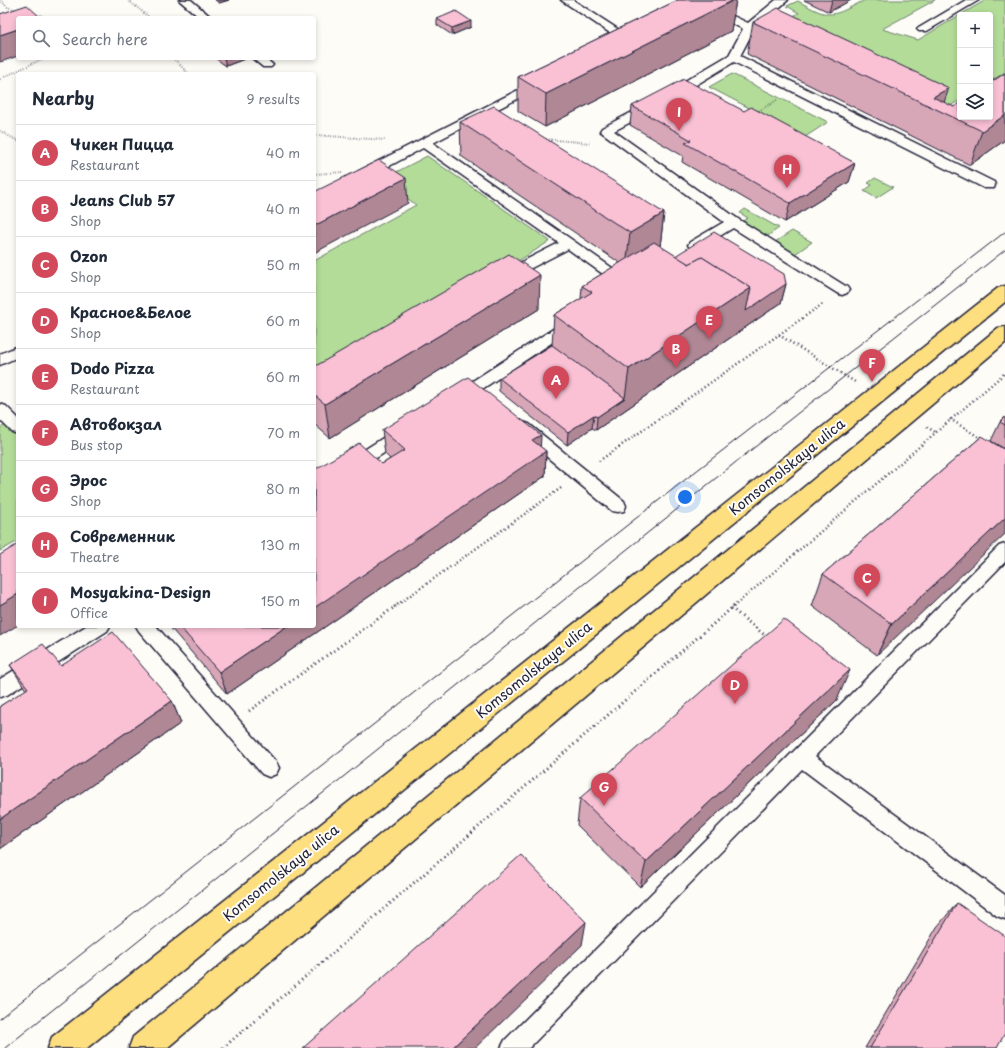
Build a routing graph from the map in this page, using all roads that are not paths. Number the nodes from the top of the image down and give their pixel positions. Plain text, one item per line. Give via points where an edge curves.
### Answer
1 (184, 0) edge
2 (566, 0) edge
3 (783, 0) edge
4 (974, 0) edge
5 (702, 5) edge
6 (204, 16) edge
7 (749, 28) junction
8 (765, 29) edge
9 (923, 29) dead end
10 (647, 30) edge
11 (626, 39) junction
12 (613, 46) edge
13 (734, 57) junction
14 (551, 78) edge
15 (691, 84) junction
16 (705, 91) edge
17 (424, 143) junction
18 (355, 178) edge
19 (990, 185) dead end
20 (733, 222) junction
21 (569, 243) junction
22 (680, 254) edge
23 (493, 283) edge
24 (842, 290) road end
25 (1005, 292) edge
26 (616, 294) edge
27 (583, 315) edge
28 (1005, 332) edge
29 (16, 352) edge
30 (0, 360) edge
31 (447, 405) edge
32 (0, 410) edge
33 (509, 417) edge
34 (16, 426) edge
35 (414, 426) edge
36 (316, 489) edge
37 (618, 506) dead end
38 (1005, 551) edge
39 (98, 628) edge
40 (147, 628) edge
41 (0, 689) edge
42 (802, 758) junction
43 (269, 768) dead end
44 (1005, 908) edge
45 (63, 1048) edge
46 (144, 1048) edge
47 (513, 1048) edge

1 - 6 lane
2 - 11 lane
3 - 7 lane
4 - 9 lane
5 - 7 lane
7 - 8 lane
7 - 13 lane
10 - 11 lane
11 - 12 lane
13 - 15 lane
13 - 19 lane via 796,89 916,143
14 - 17 lane
15 - 16 lane
15 - 20 lane via 606,131
17 - 18 lane
17 - 21 lane
20 - 22 lane
20 - 24 lane
21 - 23 lane
21 - 26 lane via 635,282
25 - 45 main road, Komsomolskaya ulica
27 - 31 lane via 479,393
28 - 46 main road
29 - 30 lane
32 - 34 lane
33 - 37 lane
35 - 36 lane
38 - 42 lane
39 - 41 lane
40 - 43 lane
42 - 44 lane
42 - 47 lane

